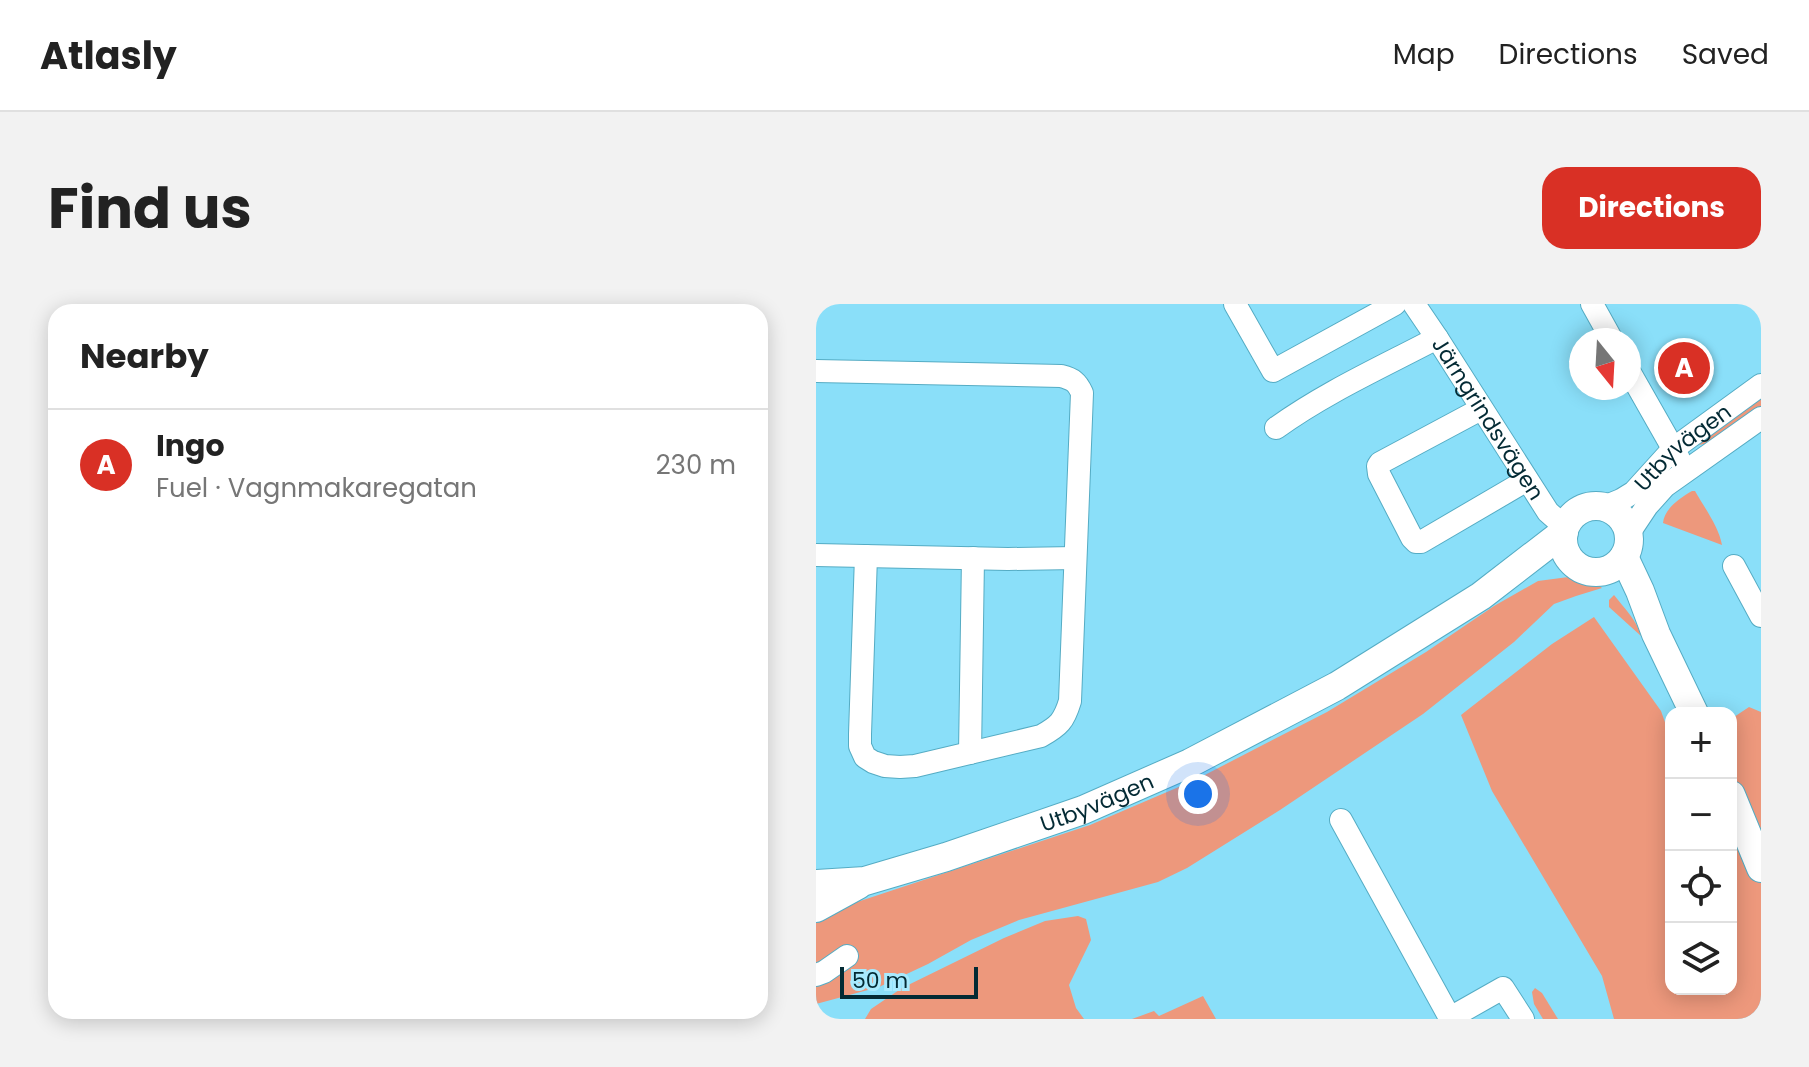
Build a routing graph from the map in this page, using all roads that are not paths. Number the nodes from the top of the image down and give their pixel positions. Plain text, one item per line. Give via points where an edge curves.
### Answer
1 (1235, 304) edge
2 (1414, 304) edge
3 (1592, 304) edge
4 (1387, 306) edge
5 (1605, 328) edge
6 (1437, 338) junction
7 (816, 371) edge
8 (1761, 385) edge
9 (1641, 392) edge
10 (1481, 409) junction
11 (1761, 418) edge
12 (1276, 428) dead end
13 (1673, 449) junction
14 (1686, 471) junction
15 (1527, 480) junction
16 (1604, 507) junction
17 (1565, 529) junction
18 (1619, 554) junction
19 (816, 555) edge
20 (866, 556) junction
21 (973, 558) junction
22 (1075, 558) junction
23 (1575, 564) junction
24 (1734, 566) dead end
25 (1481, 596) junction
26 (1761, 616) edge
27 (1691, 707) edge
28 (970, 753) junction
29 (1737, 810) edge
30 (1341, 820) dead end
31 (1761, 868) edge
32 (865, 881) junction
33 (816, 884) edge
34 (816, 908) edge
35 (847, 956) dead end
36 (816, 975) edge
37 (1523, 1019) edge

1 - 4 street via 1273,371
2 - 6 street
3 - 5 street
6 - 10 street, Järngrindsvägen
6 - 12 street, Järngrindsvägen via 1335,389
7 - 22 street via 1071,378 1082,393
8 - 13 street, Utbyvägen
9 - 13 street
10 - 15 street, Järngrindsvägen
10 - 15 street via 1378,466 1412,538 1421,542
11 - 14 street, Utbyvägen
13 - 14 street
13 - 16 street, Utbyvägen via 1634,492
14 - 18 street, Utbyvägen via 1647,506
15 - 17 street, Järngrindsvägen
16 - 17 main road, Utbyvägen via 1584,508
16 - 18 main road via 1620,516
17 - 23 main road via 1564,547
17 - 25 main road, Utbyvägen
18 - 23 main road, Utbyvägen via 1592,571
18 - 27 main road
19 - 20 street
20 - 21 street
20 - 28 street via 860,734 865,757 900,767
21 - 22 street
21 - 28 street
22 - 28 street via 1066,717 1041,736
23 - 25 main road, Utbyvägen
24 - 26 street
25 - 32 main road, Utbyvägen via 1337,686 1190,763 1083,810
29 - 31 main road
30 - 37 street via 1450,1018 1503,988
32 - 33 main road, Utbyvägen
32 - 34 main road, Utbyvägen
35 - 36 street

